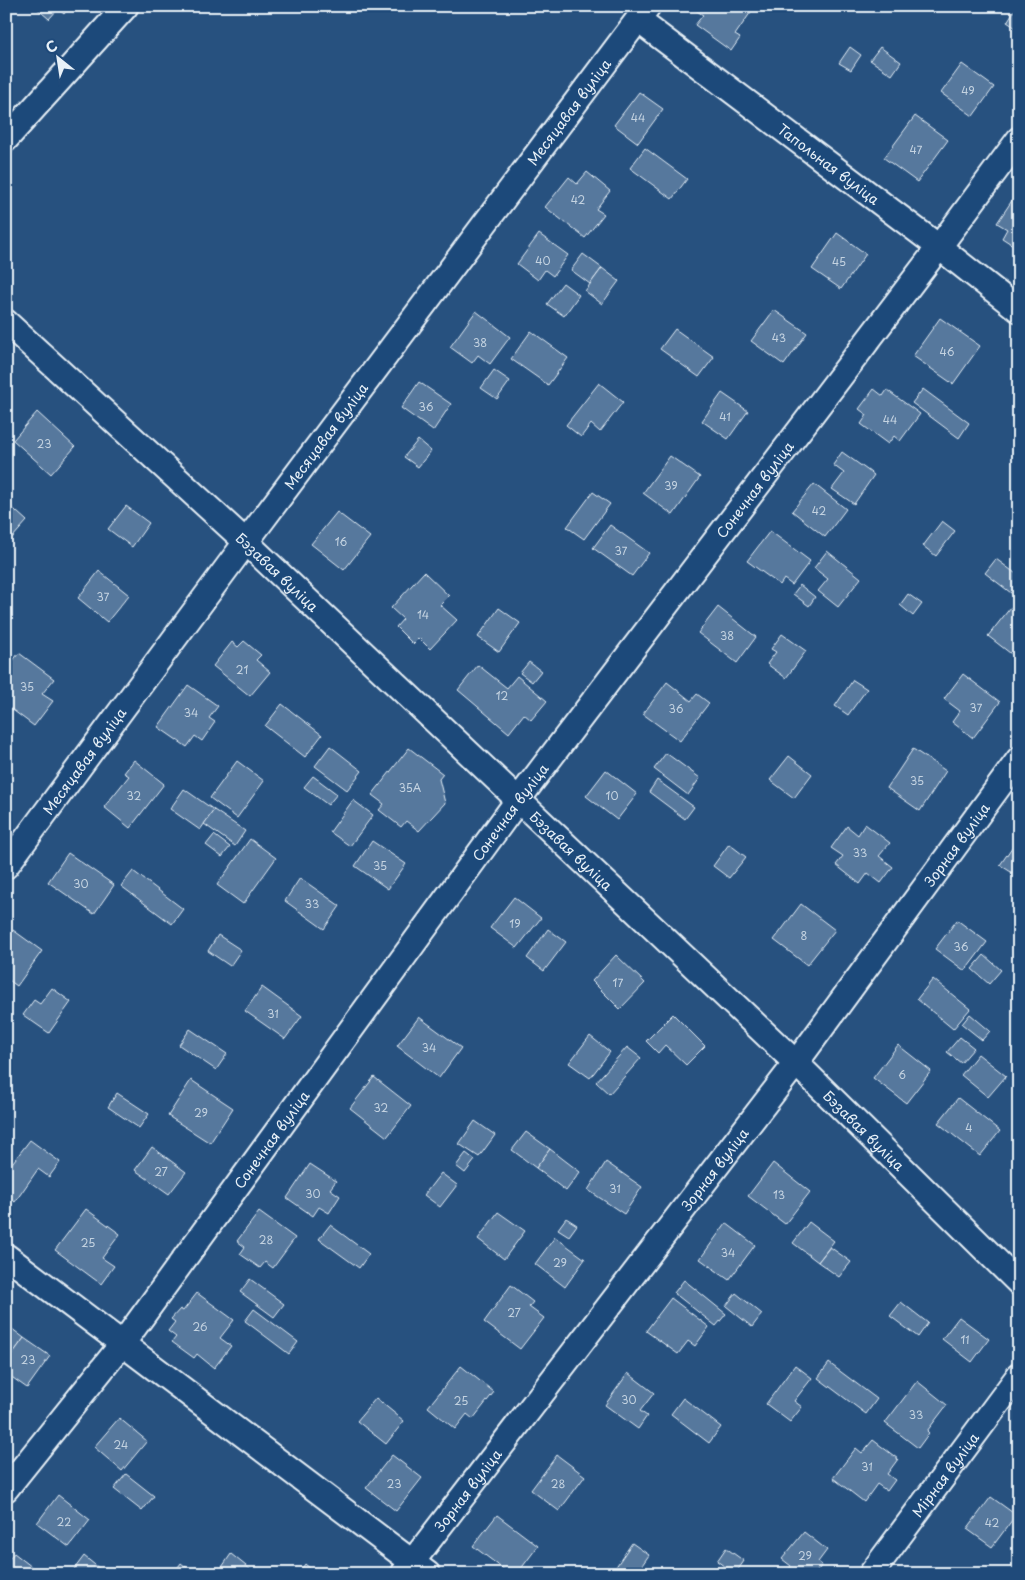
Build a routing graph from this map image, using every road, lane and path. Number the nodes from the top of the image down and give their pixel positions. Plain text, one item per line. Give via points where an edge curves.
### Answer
1 (126, 6) edge
2 (642, 11) edge
3 (6, 139) edge
4 (1019, 139) edge
5 (939, 247) junction
6 (1019, 310) edge
7 (6, 322) edge
8 (246, 542) junction
9 (1019, 759) edge
10 (518, 800) junction
11 (6, 866) edge
12 (796, 1063) junction
13 (6, 1256) edge
14 (1019, 1283) edge
15 (123, 1343) junction
16 (1019, 1375) edge
17 (6, 1489) edge
18 (414, 1570) edge
19 (871, 1574) edge

1 - 3 street
2 - 5 street, Тапольная вуліца
2 - 8 street, Месяцавая вуліца
4 - 5 street, Сонечная вуліца
5 - 6 street, Тапольная вуліца
5 - 10 street, Сонечная вуліца
7 - 8 street, Бэзавая вуліца
8 - 10 street, Бэзавая вуліца
8 - 11 street, Месяцавая вуліца
9 - 12 street, Зорная вуліца
10 - 12 street, Бэзавая вуліца
10 - 15 street, Сонечная вуліца
12 - 14 street, Бэзавая вуліца
12 - 18 street, Зорная вуліца
13 - 15 street
15 - 17 street, Сонечная вуліца
15 - 18 street
16 - 19 street, Мірная вуліца

